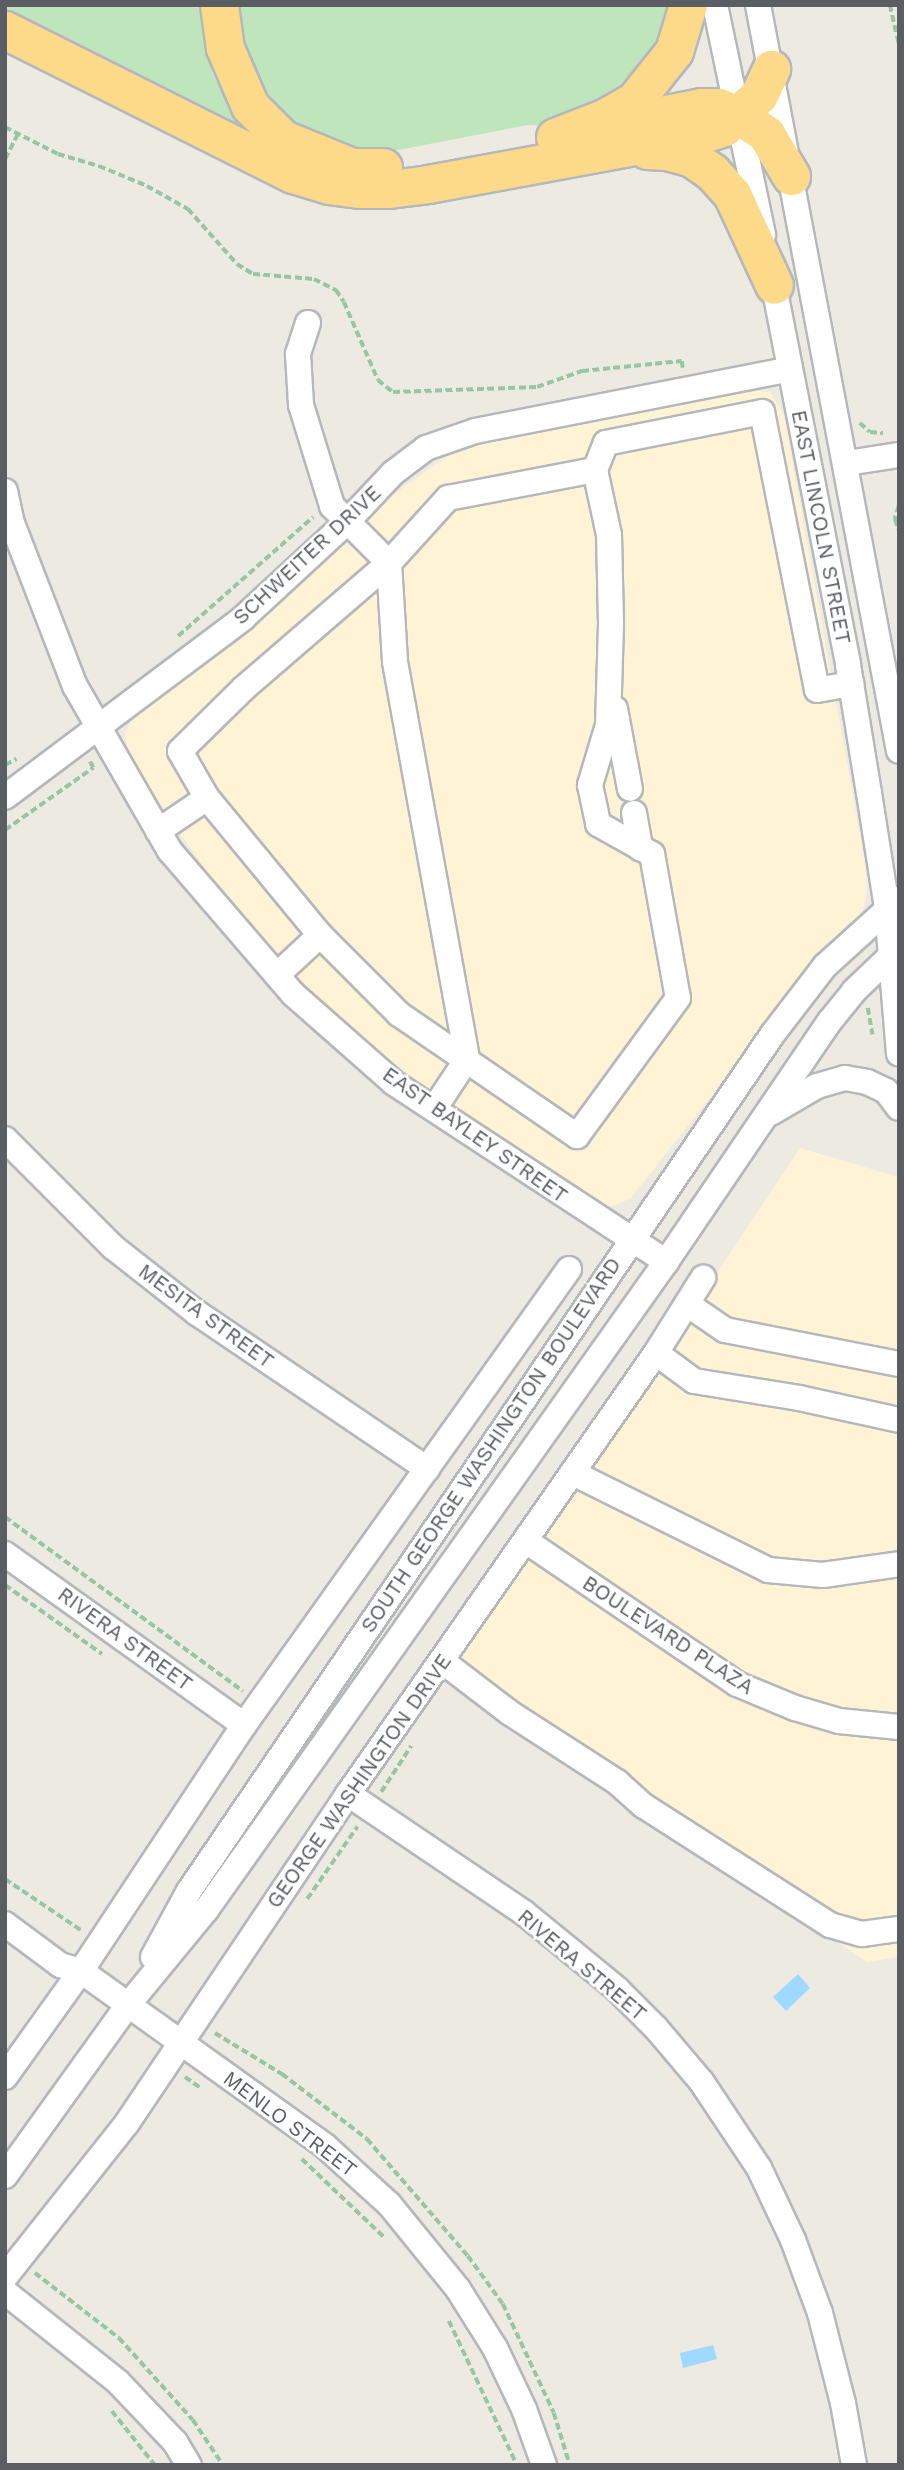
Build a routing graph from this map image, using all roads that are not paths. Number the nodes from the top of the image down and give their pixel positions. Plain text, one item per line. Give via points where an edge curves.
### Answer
1 (219, 5) edge
2 (688, 5) edge
3 (715, 5) edge
4 (758, 5) edge
5 (5, 30) edge
6 (771, 69) junction
7 (738, 115) junction
8 (555, 136) junction
9 (614, 148) junction
10 (792, 176) junction
11 (774, 285) junction
12 (308, 323) dead end
13 (790, 369) junction
14 (899, 455) edge
15 (847, 463) junction
16 (595, 470) junction
17 (5, 491) edge
18 (347, 522) junction
19 (389, 563) junction
20 (609, 677) junction
21 (851, 684) junction
22 (895, 702) edge
23 (99, 728) junction
24 (899, 751) edge
25 (5, 797) edge
26 (207, 799) junction
27 (158, 831) junction
28 (640, 848) junction
29 (893, 903) edge
30 (320, 935) junction
31 (894, 952) edge
32 (276, 975) junction
33 (899, 1054) edge
34 (467, 1059) junction
35 (899, 1108) edge
36 (433, 1109) junction
37 (765, 1116) junction
38 (5, 1139) edge
39 (630, 1240) junction
40 (666, 1262) junction
41 (569, 1269) dead end
42 (703, 1278) dead end
43 (687, 1304) junction
44 (656, 1353) junction
45 (899, 1364) edge
46 (899, 1420) edge
47 (427, 1469) junction
48 (573, 1473) junction
49 (526, 1541) junction
50 (5, 1554) edge
51 (899, 1563) edge
52 (442, 1661) junction
53 (236, 1719) junction
54 (899, 1727) edge
55 (348, 1794) junction
56 (5, 1924) edge
57 (899, 1929) edge
58 (81, 1971) junction
59 (128, 2005) junction
60 (181, 2042) junction
61 (5, 2077) edge
62 (5, 2176) edge
63 (8, 2289) edge
64 (189, 2465) edge
65 (544, 2465) edge
66 (854, 2465) edge

1 - 8 highway via 225,48 250,106 283,139 315,153 352,166 390,167
2 - 8 highway via 674,51 635,100 606,117
3 - 7 street, EAST LINCOLN STREET
4 - 6 street, EAST LINCOLN STREET
5 - 9 highway via 293,174 328,185 402,188
6 - 7 highway via 759,95
6 - 10 street, EAST LINCOLN STREET
7 - 8 highway via 719,107 701,107
7 - 9 highway via 724,127 706,133
7 - 10 highway via 766,134
7 - 11 street, EAST LINCOLN STREET
9 - 11 highway via 666,150 692,158 712,172 732,194
10 - 15 street, EAST LINCOLN STREET
11 - 13 street, EAST LINCOLN STREET
12 - 18 street via 298,354 301,405 332,506
13 - 18 street, SCHWEITER DRIVE via 452,437 393,473
13 - 21 street, EAST LINCOLN STREET
14 - 15 street
15 - 22 street, EAST LINCOLN STREET
16 - 19 street via 448,498
16 - 20 street via 609,536
16 - 21 street via 606,443 762,412 817,690
17 - 23 street, EAST BAYLEY STREET via 12,523 75,686
18 - 19 street
18 - 23 street, SCHWEITER DRIVE via 243,618
19 - 26 street via 244,688 180,751
19 - 34 street via 395,662
20 - 28 street
20 - 28 street via 608,725 590,785 598,824
21 - 29 street, EAST LINCOLN STREET
22 - 24 street, EAST LINCOLN STREET
23 - 25 street, SCHWEITER DRIVE
23 - 27 street, EAST BAYLEY STREET
26 - 27 street
26 - 30 street
27 - 32 street, EAST BAYLEY STREET
28 - 34 street via 652,854 678,998 577,1136
29 - 31 street, EAST LINCOLN STREET
29 - 39 street, SOUTH GEORGE WASHINGTON BOULEVARD via 825,965
30 - 32 street
30 - 34 street via 399,1014
31 - 33 street, EAST LINCOLN STREET
31 - 37 street, SOUTH GEORGE WASHINGTON BOULEVARD via 830,1021
32 - 36 street, EAST BAYLEY STREET via 394,1083
34 - 36 street
35 - 37 street via 886,1091 845,1078 817,1086
36 - 39 street, EAST BAYLEY STREET
37 - 40 street, SOUTH GEORGE WASHINGTON BOULEVARD
38 - 47 street, MESITA STREET via 113,1247 186,1305
39 - 40 street, EAST BAYLEY STREET
39 - 59 street, SOUTH GEORGE WASHINGTON BOULEVARD via 189,1891
40 - 59 street, SOUTH GEORGE WASHINGTON BOULEVARD via 206,1910
41 - 47 street
42 - 43 street, GEORGE WASHINGTON DRIVE
43 - 44 street, GEORGE WASHINGTON DRIVE
43 - 45 street via 725,1331
44 - 46 street via 694,1381
44 - 48 street, GEORGE WASHINGTON DRIVE
47 - 53 street
48 - 49 street, GEORGE WASHINGTON DRIVE
48 - 51 street via 768,1570 823,1575
49 - 52 street, GEORGE WASHINGTON DRIVE
49 - 54 street, BOULEVARD PLAZA via 737,1684 838,1721
50 - 53 street, RIVERA STREET
52 - 55 street, GEORGE WASHINGTON DRIVE
52 - 57 street via 644,1806 830,1925 862,1934
53 - 58 street
55 - 60 street, GEORGE WASHINGTON DRIVE
55 - 66 street, RIVERA STREET via 523,1912 636,2008 701,2081 759,2168 793,2240 820,2313
56 - 58 street, MENLO STREET via 60,1965
58 - 59 street, MENLO STREET
58 - 61 street
59 - 60 street, MENLO STREET
59 - 62 street, SOUTH GEORGE WASHINGTON BOULEVARD
60 - 63 street, GEORGE WASHINGTON DRIVE
60 - 65 street, MENLO STREET via 325,2146 397,2213 458,2289 495,2348
63 - 64 street via 118,2382 175,2442

